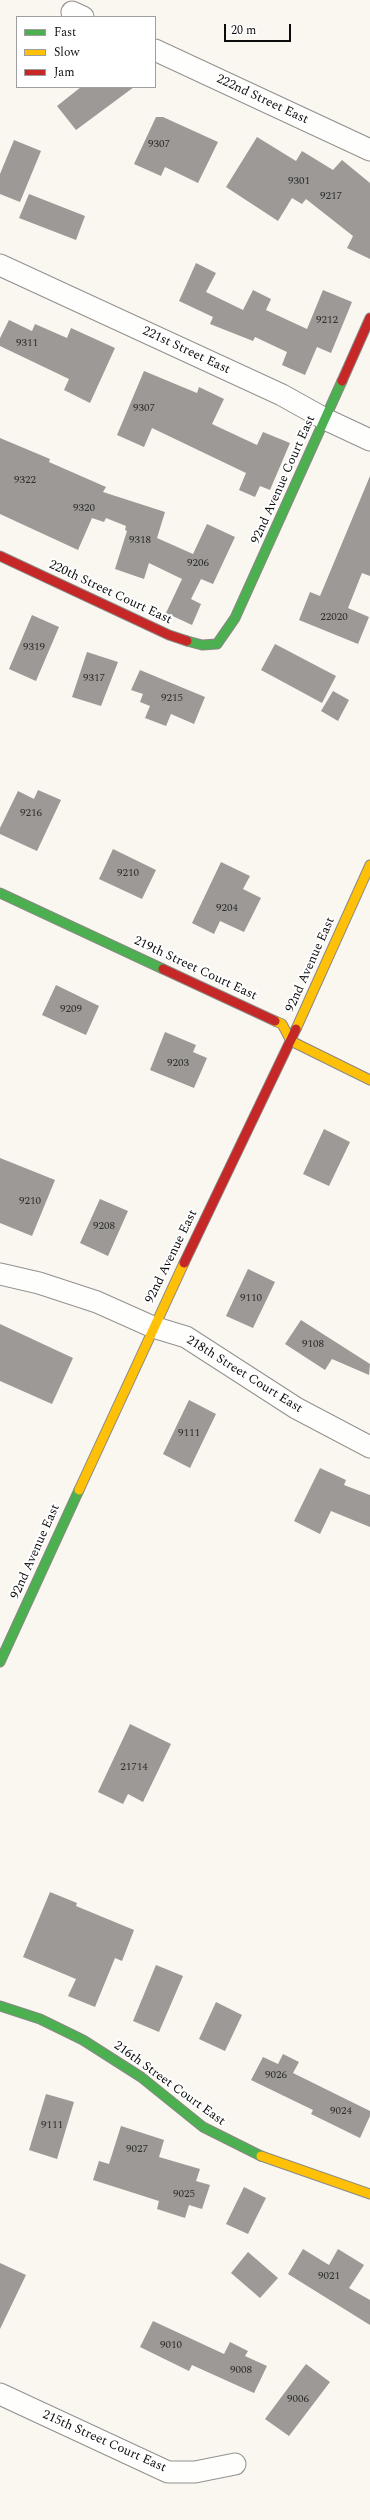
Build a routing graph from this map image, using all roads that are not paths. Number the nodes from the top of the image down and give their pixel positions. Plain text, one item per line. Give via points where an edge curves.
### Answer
1 (156, 50) edge
2 (370, 150) edge
3 (0, 265) edge
4 (370, 318) edge
5 (325, 419) junction
6 (370, 440) edge
7 (0, 556) edge
8 (211, 645) joint
9 (370, 865) edge
10 (0, 893) edge
11 (292, 1041) junction
12 (370, 1080) edge
13 (0, 1274) edge
14 (153, 1327) junction
15 (370, 1447) edge
16 (2, 1652) edge
17 (0, 2006) edge
18 (370, 2194) edge
19 (0, 2394) edge
20 (235, 2464) dead end

1 - 2 street, 222nd Street East
3 - 5 street, 221st Street East via 282,395
4 - 5 street, 92nd Avenue Court East
5 - 6 street, 221st Street East
5 - 8 street, 92nd Avenue Court East via 236,618 217,644
7 - 8 street, 220th Street Court East via 169,635
9 - 11 street, 92nd Avenue East
10 - 11 street, 219th Street Court East via 282,1024
11 - 12 street
11 - 14 street, 92nd Avenue East
13 - 14 street, 218th Street Court East via 39,1283 97,1302
14 - 15 street, 218th Street Court East via 186,1338 296,1408
14 - 16 street, 92nd Avenue East
17 - 18 street, 216th Street Court East via 56,2027 87,2042 157,2088 192,2120 219,2137 304,2172
19 - 20 street, 215th Street Court East via 168,2472 195,2472

